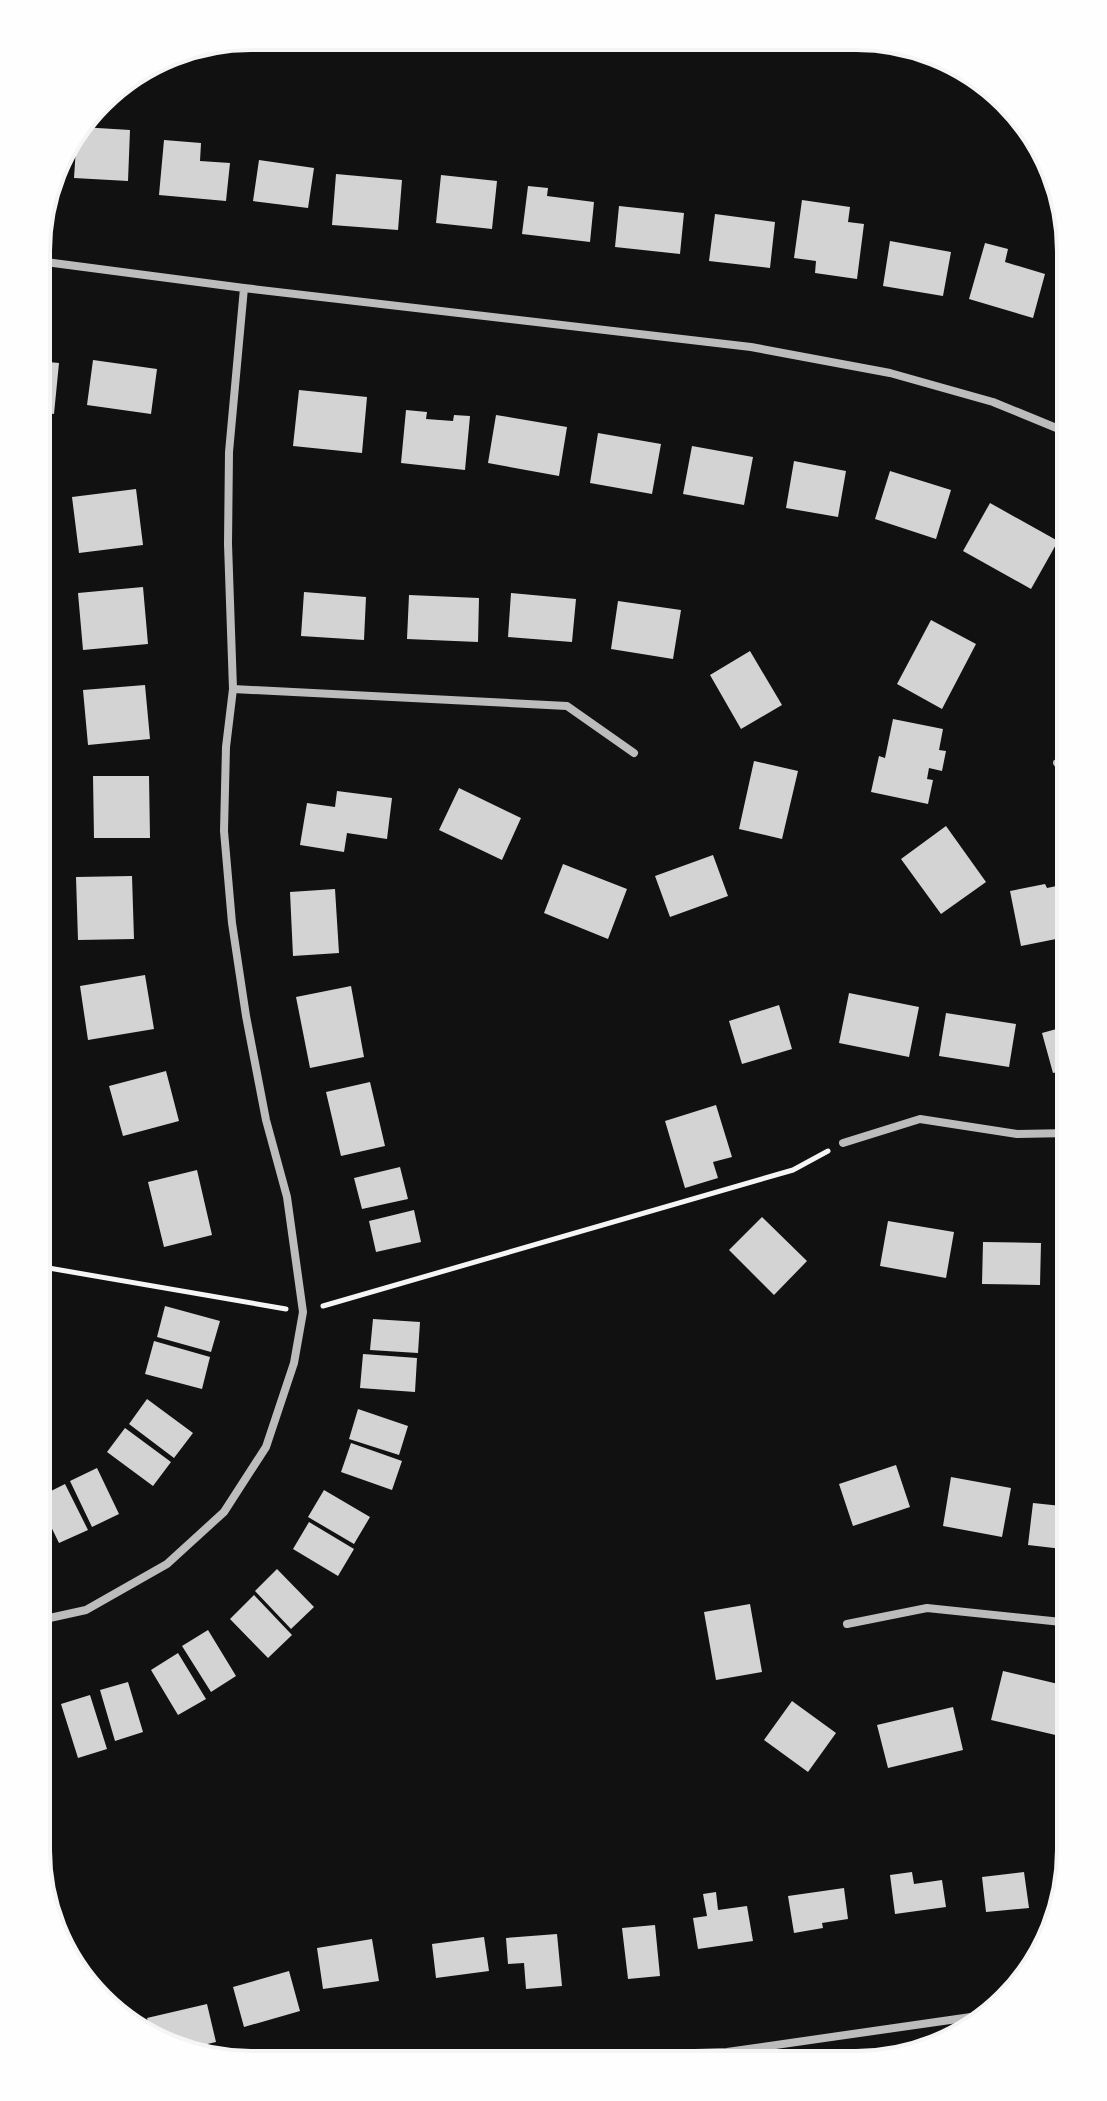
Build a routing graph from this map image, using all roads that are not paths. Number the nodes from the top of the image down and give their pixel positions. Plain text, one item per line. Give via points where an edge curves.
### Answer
1 (50, 263) edge
2 (244, 288) junction
3 (1057, 428) edge
4 (233, 689) junction
5 (634, 753) dead end
6 (1057, 1133) edge
7 (843, 1143) road end
8 (50, 1618) edge
9 (1057, 1622) edge
10 (847, 1624) dead end
11 (966, 2018) edge
12 (734, 2051) edge

1 - 2 street
2 - 3 street via 751,347 890,373 993,402
2 - 4 street via 229,452
4 - 5 street via 567,706
4 - 8 street via 224,831 232,923 260,1090 287,1197 303,1312 294,1363 266,1447 224,1512 167,1564 86,1610
6 - 7 street via 1017,1134 920,1119
9 - 10 street via 927,1608
11 - 12 street

